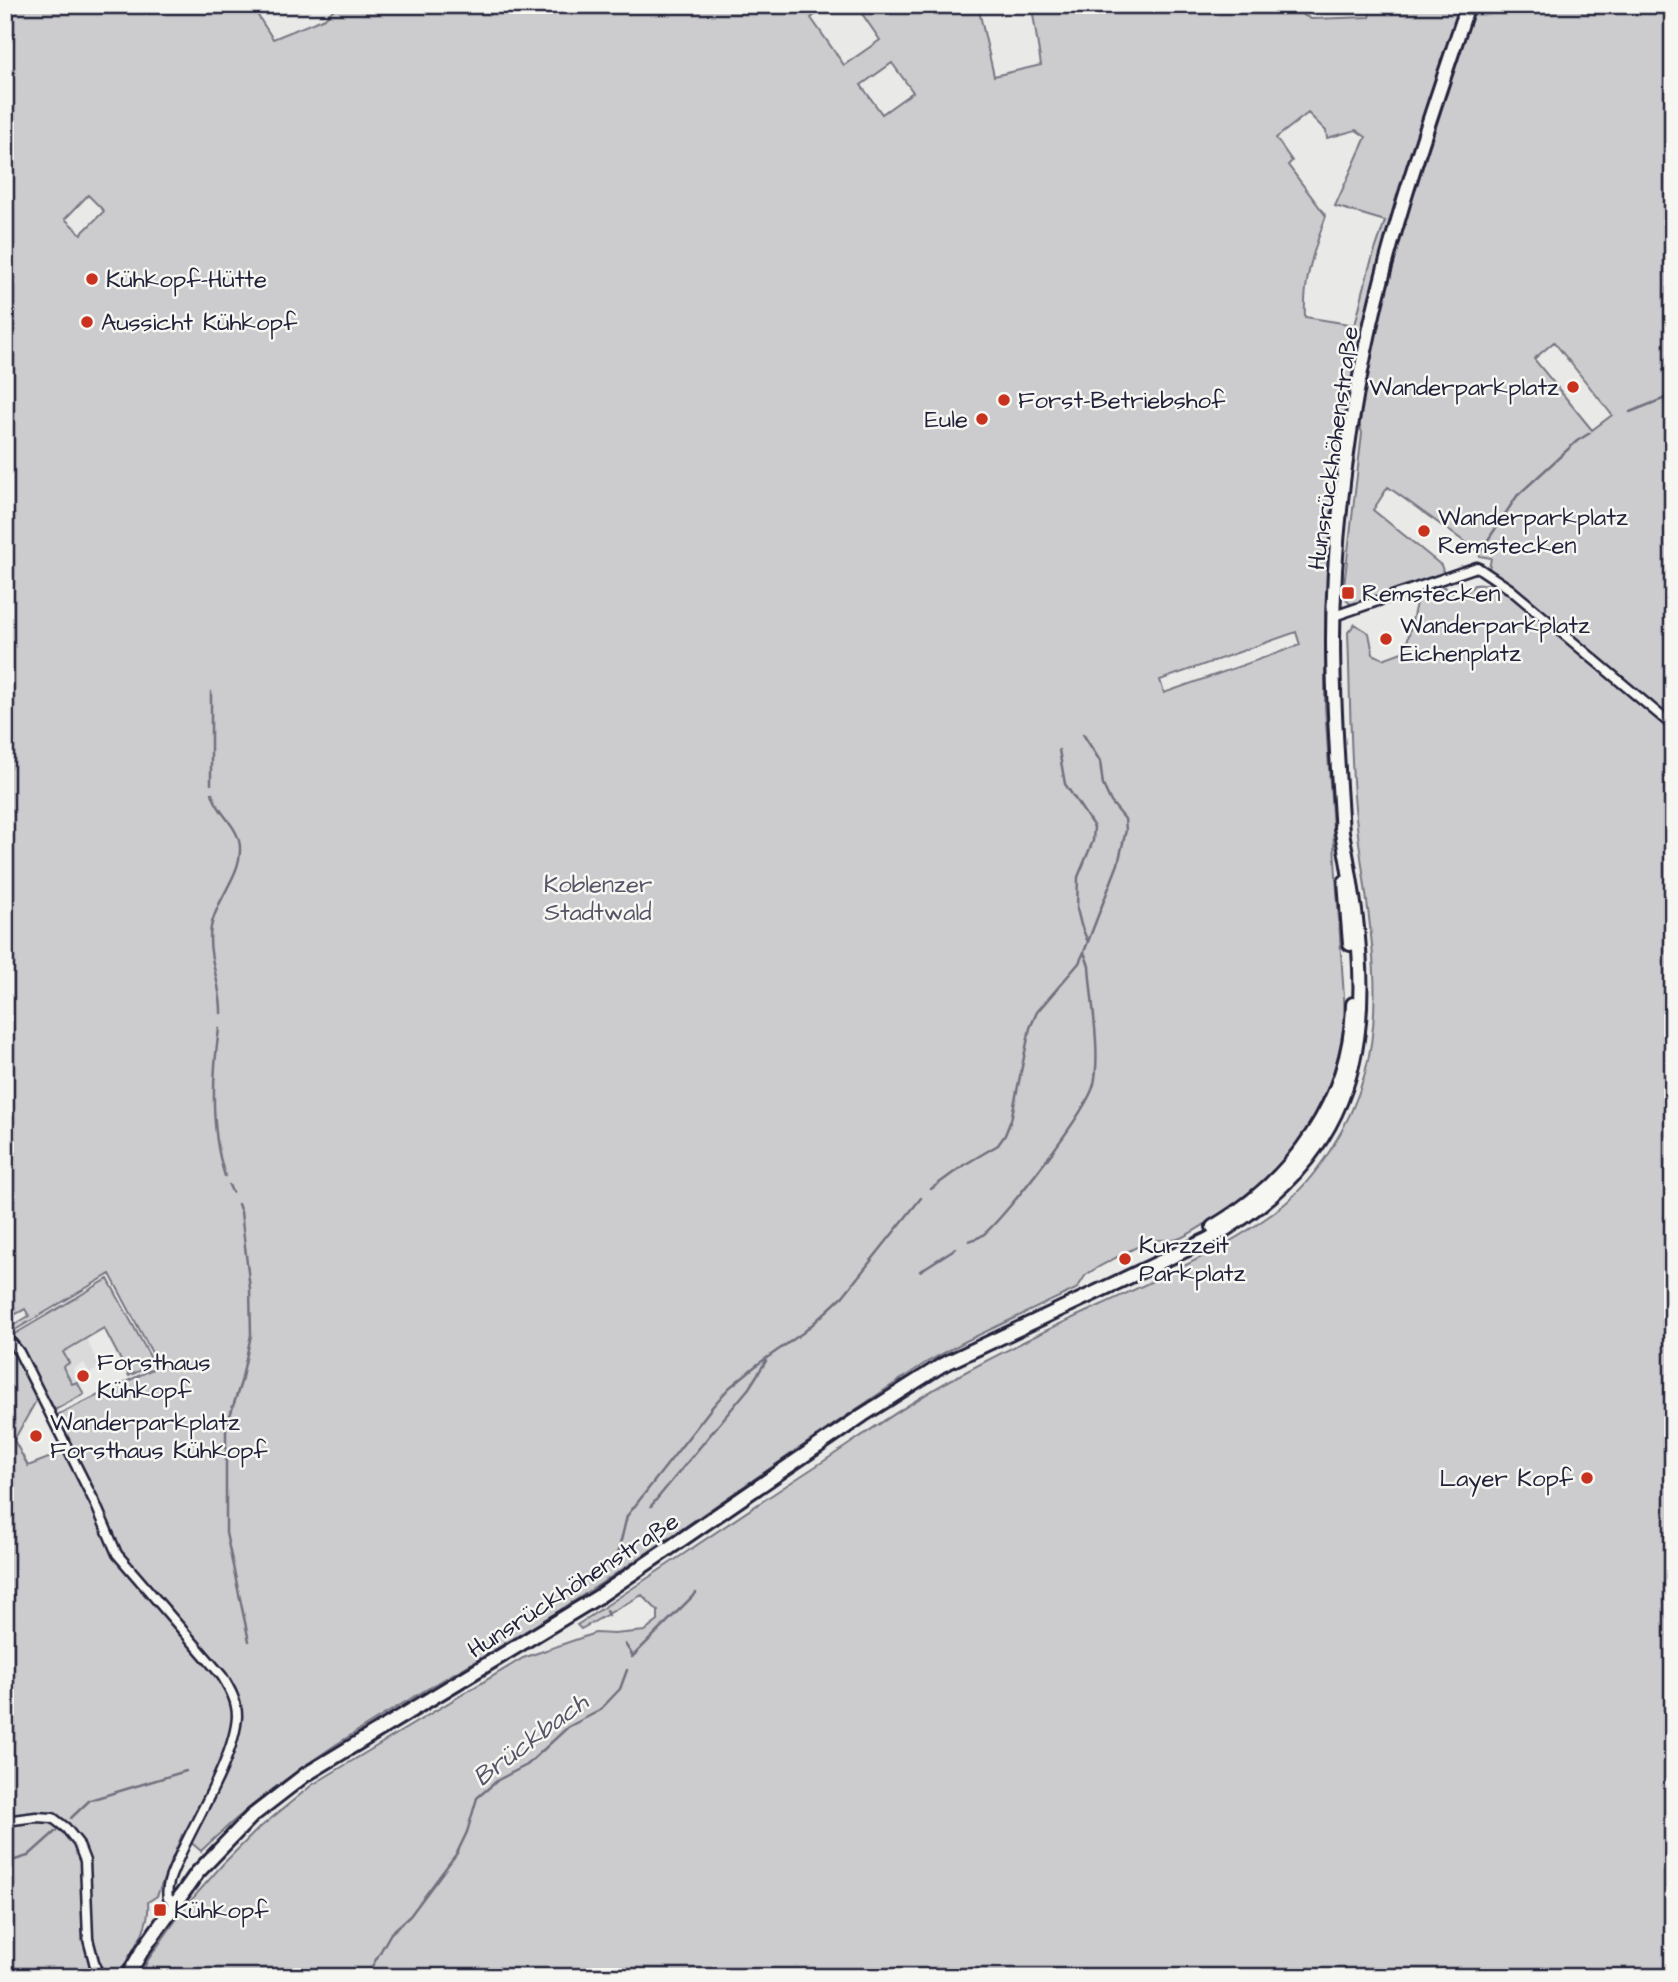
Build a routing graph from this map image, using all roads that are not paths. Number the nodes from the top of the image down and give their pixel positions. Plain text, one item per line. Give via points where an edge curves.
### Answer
1 (1468, 5) edge
2 (1334, 616) junction
3 (1673, 726) edge
4 (5, 1335) edge
5 (5, 1821) edge
6 (175, 1903) junction
7 (98, 1977) edge
8 (127, 1977) edge

1 - 2 main road, Hunsrückhöhenstraße via 1398,215 1370,327 1346,466
2 - 3 street via 1472,569 1510,589
2 - 6 main road, Hunsrückhöhenstraße via 1335,714 1353,1014 1345,1062 1325,1115 1295,1158 1266,1190 1203,1233 942,1365 575,1612 305,1775 252,1816
4 - 6 street via 19,1352 117,1554 216,1669 234,1698 236,1724 226,1760 168,1886 168,1898
5 - 7 street via 53,1818 74,1836 85,1861 88,1939
6 - 8 main road, Hunsrückhöhenstraße

